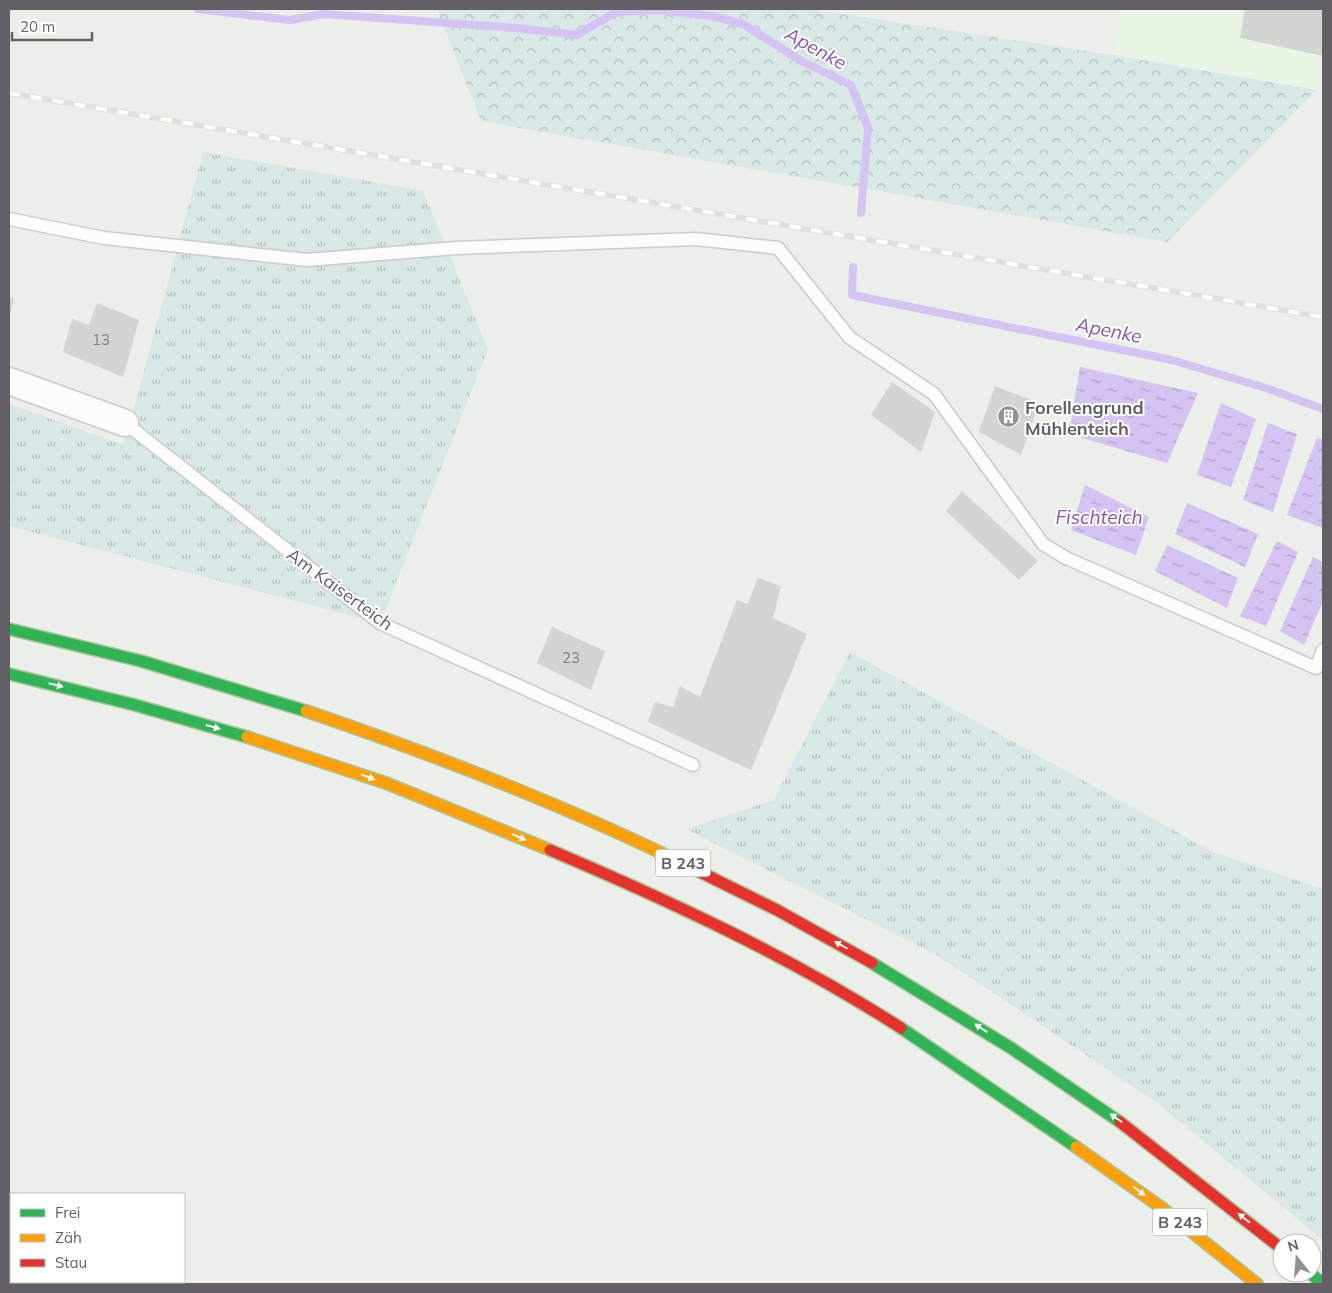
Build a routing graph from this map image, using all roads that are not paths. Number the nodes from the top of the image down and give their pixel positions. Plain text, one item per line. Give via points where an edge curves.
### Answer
1 (9, 219) edge
2 (9, 381) edge
3 (125, 423) joint
4 (9, 629) edge
5 (1323, 650) edge
6 (9, 674) edge
7 (693, 765) dead end
8 (1272, 1241) edge
9 (1256, 1284) edge

1 - 5 lane via 104,238 307,260 456,248 696,239 778,248 850,338 934,394 1044,544 1066,558 1316,668
2 - 3 street, Am Kaiserteich
3 - 7 lane, Am Kaiserteich via 380,624
8 -> 4 highway, B 243 via 1117,1119 934,997 703,872 600,823 356,728 147,662
6 -> 9 highway, B 243 via 231,732 344,768 451,808 689,912 827,984 932,1049 1100,1162 1206,1241

